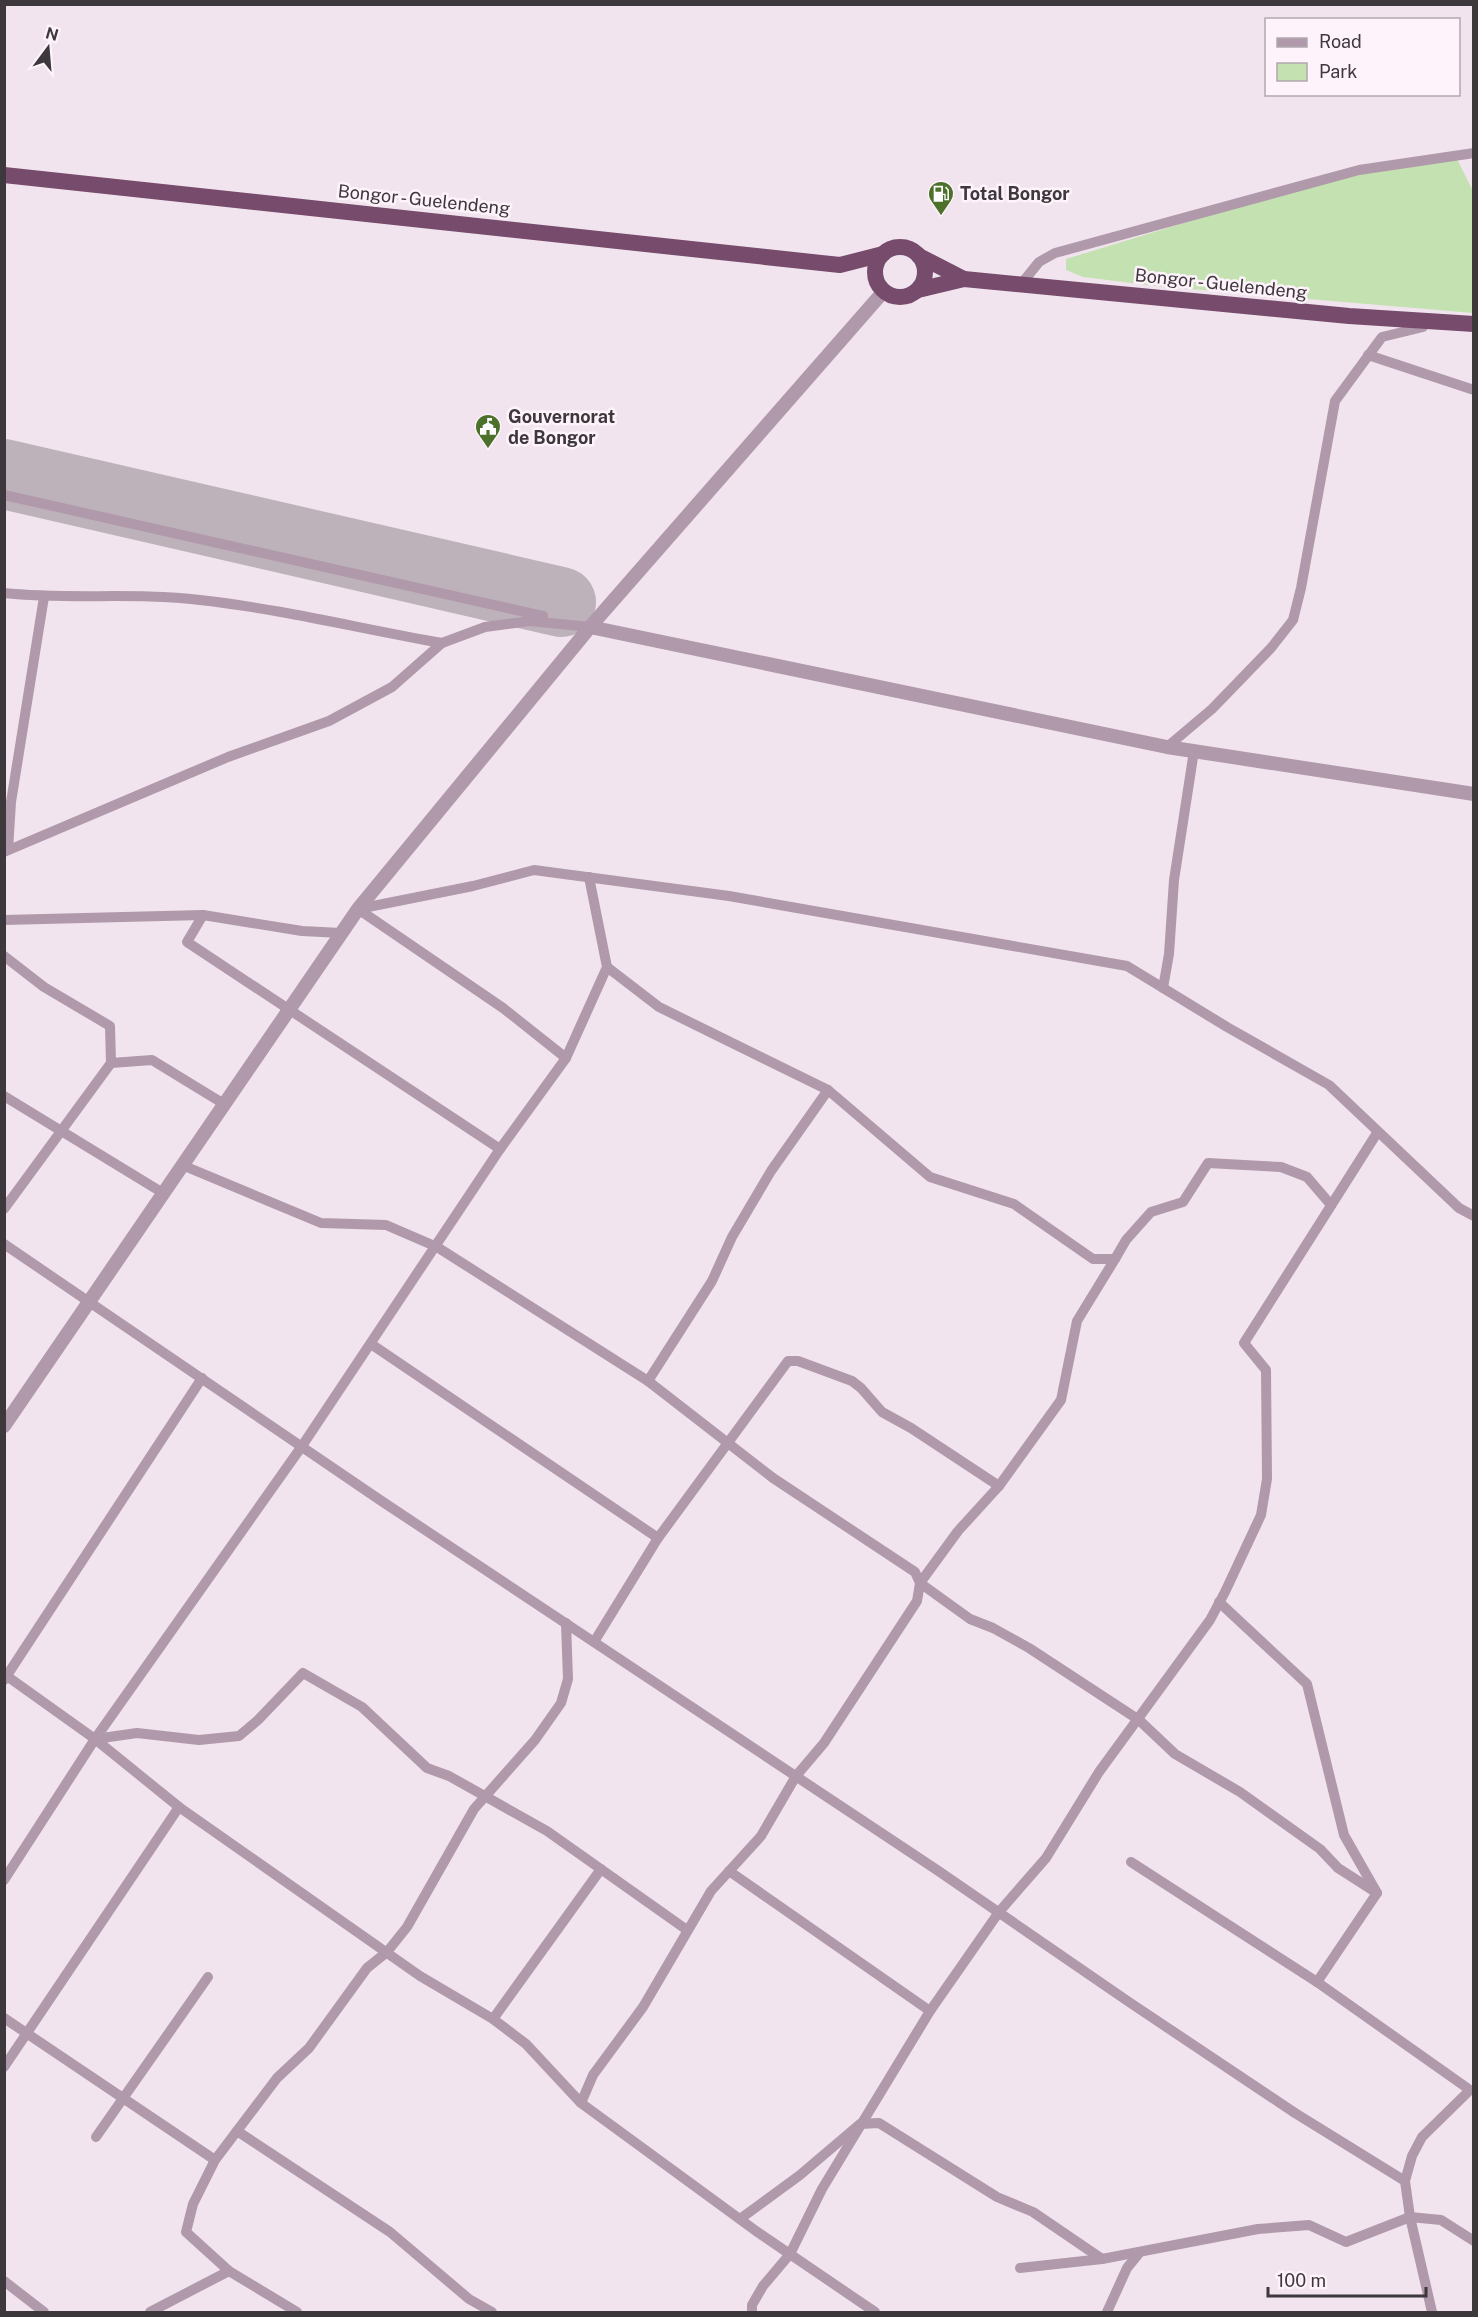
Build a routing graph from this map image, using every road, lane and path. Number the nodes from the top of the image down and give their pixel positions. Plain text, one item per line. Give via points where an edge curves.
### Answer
1 (1473, 153) edge
2 (4, 175) edge
3 (883, 254) junction
4 (919, 256) junction
5 (840, 265) junction
6 (964, 279) junction
7 (1022, 283) junction
8 (880, 286) junction
9 (918, 290) junction
10 (1472, 324) edge
11 (1368, 355) junction
12 (1473, 390) edge
13 (4, 495) edge
14 (4, 593) edge
15 (44, 597) junction
16 (590, 627) junction
17 (442, 643) junction
18 (1167, 747) junction
19 (1194, 751) junction
20 (1473, 794) edge
21 (8, 801) edge
22 (6, 851) edge
23 (589, 877) junction
24 (358, 909) junction
25 (203, 915) junction
26 (4, 920) edge
27 (341, 933) junction
28 (4, 957) edge
29 (607, 967) junction
30 (1163, 988) junction
31 (290, 1008) junction
32 (566, 1058) junction
33 (111, 1063) junction
34 (828, 1090) junction
35 (4, 1096) edge
36 (224, 1104) junction
37 (60, 1130) junction
38 (1377, 1133) junction
39 (500, 1149) junction
40 (182, 1165) junction
41 (163, 1193) junction
42 (1331, 1205) junction
43 (4, 1209) edge
44 (1473, 1216) edge
45 (4, 1244) edge
46 (437, 1247) junction
47 (1115, 1259) junction
48 (89, 1299) junction
49 (371, 1344) junction
50 (202, 1378) junction
51 (648, 1381) junction
52 (4, 1426) edge
53 (729, 1445) junction
54 (302, 1446) junction
55 (999, 1486) junction
56 (658, 1538) junction
57 (920, 1583) junction
58 (1219, 1602) junction
59 (566, 1623) junction
60 (594, 1642) junction
61 (6, 1676) edge
62 (1139, 1720) junction
63 (95, 1739) junction
64 (796, 1776) junction
65 (486, 1795) junction
66 (179, 1807) junction
67 (1131, 1862) dead end
68 (601, 1869) junction
69 (729, 1871) junction
70 (4, 1880) edge
71 (1377, 1893) junction
72 (999, 1912) junction
73 (687, 1930) junction
74 (387, 1952) junction
75 (208, 1977) dead end
76 (1317, 1982) junction
77 (930, 2011) junction
78 (4, 2018) edge
79 (493, 2019) junction
80 (27, 2033) junction
81 (4, 2067) edge
82 (122, 2097) junction
83 (581, 2103) junction
84 (860, 2124) junction
85 (237, 2131) junction
86 (96, 2137) dead end
87 (215, 2160) junction
88 (1405, 2181) junction
89 (1410, 2217) junction
90 (740, 2219) junction
91 (1473, 2241) edge
92 (1140, 2252) junction
93 (790, 2254) junction
94 (1102, 2259) junction
95 (1020, 2268) dead end
96 (229, 2271) junction
97 (4, 2281) edge
98 (873, 2312) edge
99 (44, 2313) edge
100 (150, 2313) edge
101 (297, 2313) edge
102 (492, 2313) edge
103 (752, 2313) edge
104 (1107, 2313) edge
105 (1432, 2313) edge

1 - 7 street via 1359,170 1055,253 1039,262
2 - 5 highway, Bongor - Guelendeng
3 - 4 highway via 893,248 904,248
3 - 5 highway, Bongor - Guelendeng
3 - 8 highway via 876,264
4 - 6 highway, Bongor - Guelendeng
4 - 9 highway via 925,273
5 - 8 highway, Bongor - Guelendeng
6 - 7 highway, Bongor - Guelendeng
6 - 9 highway, Bongor - Guelendeng
7 - 10 highway, Bongor - Guelendeng via 1349,316
8 - 9 highway via 901,297
8 - 16 street
10 - 11 street via 1413,327 1382,337
11 - 12 street
11 - 18 street via 1335,402 1293,620 1212,709
13 - 16 street
14 - 15 street
15 - 17 street via 200,600
15 - 21 street
16 - 17 street via 530,621 485,627
16 - 18 street
16 - 24 street
17 - 22 street via 392,687 329,721 228,757
18 - 19 street
19 - 20 street
19 - 30 street via 1174,880
21 - 22 street
23 - 24 street via 534,870
23 - 29 street
23 - 30 street via 729,896 1127,966
24 - 27 street
24 - 32 street via 503,1008
25 - 26 street
25 - 27 street via 302,931
25 - 31 street via 187,942
27 - 31 street
28 - 33 street via 44,987 110,1026
29 - 32 street
29 - 34 street via 659,1007
30 - 38 street via 1329,1085
31 - 36 street
31 - 39 street
32 - 39 street
33 - 36 street via 152,1060
33 - 37 street
34 - 47 street via 930,1177 1014,1204 1093,1259
34 - 51 street via 771,1171 732,1237 712,1281
35 - 37 street
36 - 40 street
37 - 41 street
37 - 43 street
38 - 42 street
38 - 44 street via 1459,1208
39 - 46 street
40 - 41 street
40 - 46 street via 321,1223 386,1225
41 - 48 street
42 - 47 street via 1307,1177 1281,1167 1208,1163 1184,1203 1151,1212
42 - 58 street via 1244,1343 1266,1370 1267,1479 1261,1515
45 - 48 street
46 - 49 street
46 - 51 street
47 - 55 street via 1077,1321 1060,1400
48 - 50 street
48 - 52 street
49 - 54 street
49 - 56 street
50 - 54 street
50 - 61 street
51 - 53 street
53 - 55 street via 788,1361 798,1361 852,1381 882,1412
53 - 56 street
53 - 57 street via 915,1572
54 - 59 street
54 - 63 street
55 - 57 street via 958,1531
56 - 60 street
57 - 62 street via 970,1619 1029,1648
57 - 64 street via 917,1601 824,1743
58 - 62 street
58 - 71 street via 1307,1684 1344,1835
59 - 60 street
59 - 65 street via 568,1679 561,1703 535,1740
60 - 64 street
61 - 63 street
62 - 71 street via 1175,1754 1240,1792 1320,1849 1338,1868
62 - 72 street via 1099,1772 1046,1858
63 - 65 street via 137,1733 200,1740 239,1736 303,1673 362,1707 427,1768
63 - 66 street
63 - 70 street
64 - 69 street via 761,1836
64 - 72 street
65 - 68 street
65 - 74 street via 474,1809 407,1928
66 - 74 street
66 - 80 street
67 - 76 street
68 - 73 street
68 - 79 street
69 - 73 street via 711,1891
69 - 77 street
71 - 76 street
72 - 77 street
72 - 88 street via 1295,2113
73 - 83 street via 643,2007 593,2075
74 - 79 street
74 - 85 street via 368,1968 309,2048 277,2078
75 - 82 street
76 - 88 street via 1470,2090 1422,2137
77 - 84 street
78 - 80 street
79 - 83 street via 526,2044
80 - 81 street
80 - 82 street
82 - 86 street
82 - 87 street
83 - 90 street
84 - 90 street
84 - 93 street
84 - 94 street via 879,2122 997,2197 1033,2211
85 - 87 street
85 - 102 street via 390,2232 469,2299
87 - 96 street via 193,2204 186,2232
88 - 89 street
89 - 91 street via 1441,2220
89 - 92 street via 1346,2242 1309,2225 1258,2229
89 - 105 street
90 - 93 street
92 - 94 street
92 - 104 street via 1127,2268
93 - 98 street
93 - 103 street via 763,2286 752,2305
94 - 95 street
96 - 100 street
96 - 101 street
97 - 99 street

